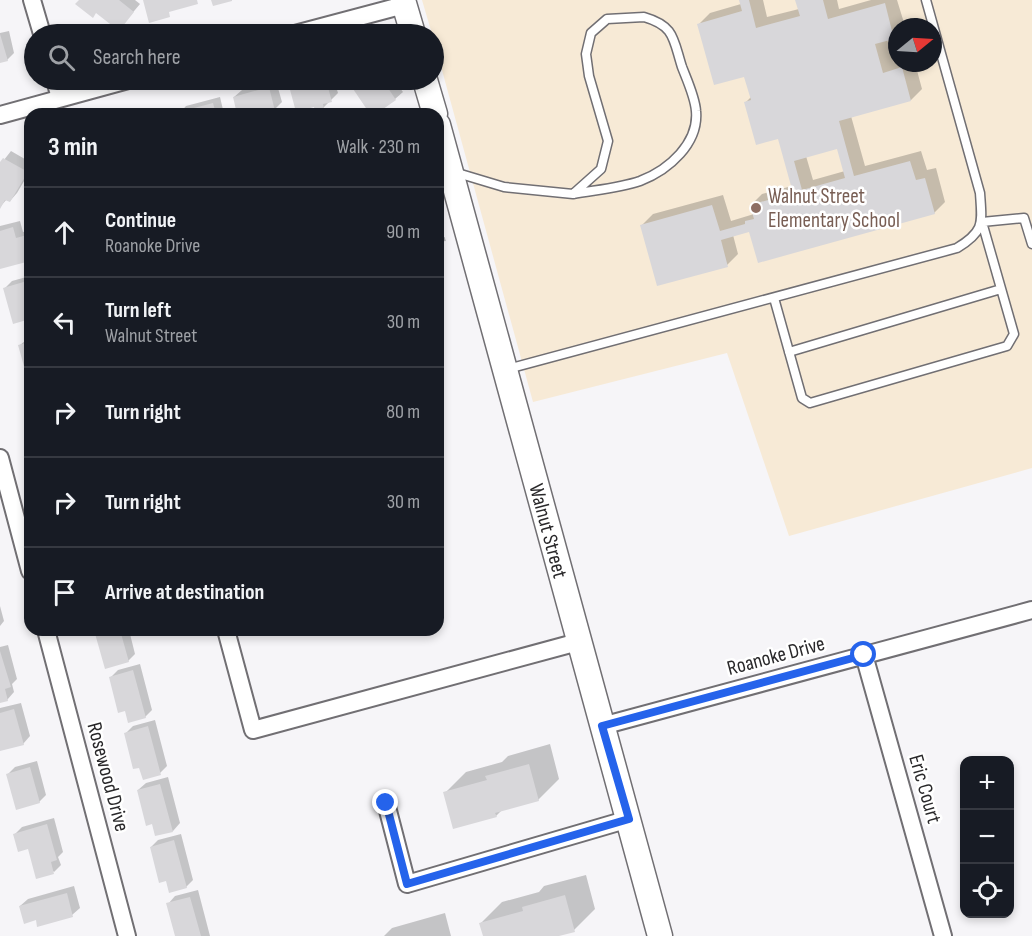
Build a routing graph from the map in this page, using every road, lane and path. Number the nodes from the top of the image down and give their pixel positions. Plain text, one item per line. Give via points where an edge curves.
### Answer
1 (32, 0) edge
2 (926, 0) edge
3 (404, 3) edge
4 (39, 24) edge
5 (330, 24) edge
6 (410, 24) edge
7 (58, 90) edge
8 (90, 90) edge
9 (428, 90) edge
10 (60, 98) junction
11 (24, 108) edge
12 (25, 108) edge
13 (433, 108) edge
14 (0, 115) edge
15 (444, 173) edge
16 (573, 194) junction
17 (982, 222) junction
18 (449, 238) dead end
19 (444, 239) edge
20 (1032, 244) edge
21 (1001, 289) junction
22 (774, 298) junction
23 (789, 352) junction
24 (505, 370) junction
25 (1, 463) edge
26 (24, 549) edge
27 (1032, 610) edge
28 (48, 636) edge
29 (228, 636) edge
30 (578, 642) junction
31 (864, 655) junction
32 (602, 726) junction
33 (386, 803) dead end
34 (629, 819) junction
35 (127, 936) edge
36 (660, 936) edge
37 (943, 936) edge

1 - 4 street
2 - 17 lane via 980,193
3 - 5 street
3 - 6 street
7 - 10 street
8 - 10 street
9 - 13 street
10 - 12 street
11 - 14 street
15 - 16 lane via 504,187
15 - 24 street, Walnut Street
16 - 16 lane via 641,181 673,161 694,133 696,110 671,33 660,21 644,17 607,19 591,33 586,54 589,76 608,141 601,169
17 - 20 lane via 1024,218
17 - 21 lane
17 - 22 lane via 973,238 957,248
18 - 19 path
21 - 23 lane
21 - 23 lane via 1014,334 1007,346 810,403 802,399
22 - 23 lane
22 - 24 lane
24 - 30 street, Walnut Street
25 - 26 street
27 - 31 street, Roanoke Drive
28 - 35 street, Rosewood Drive
29 - 30 street via 253,730
30 - 32 street, Walnut Street
31 - 32 street, Roanoke Drive
31 - 37 street, Eric Court
32 - 34 street, Walnut Street
33 - 34 street via 407,884
34 - 36 street, Walnut Street

